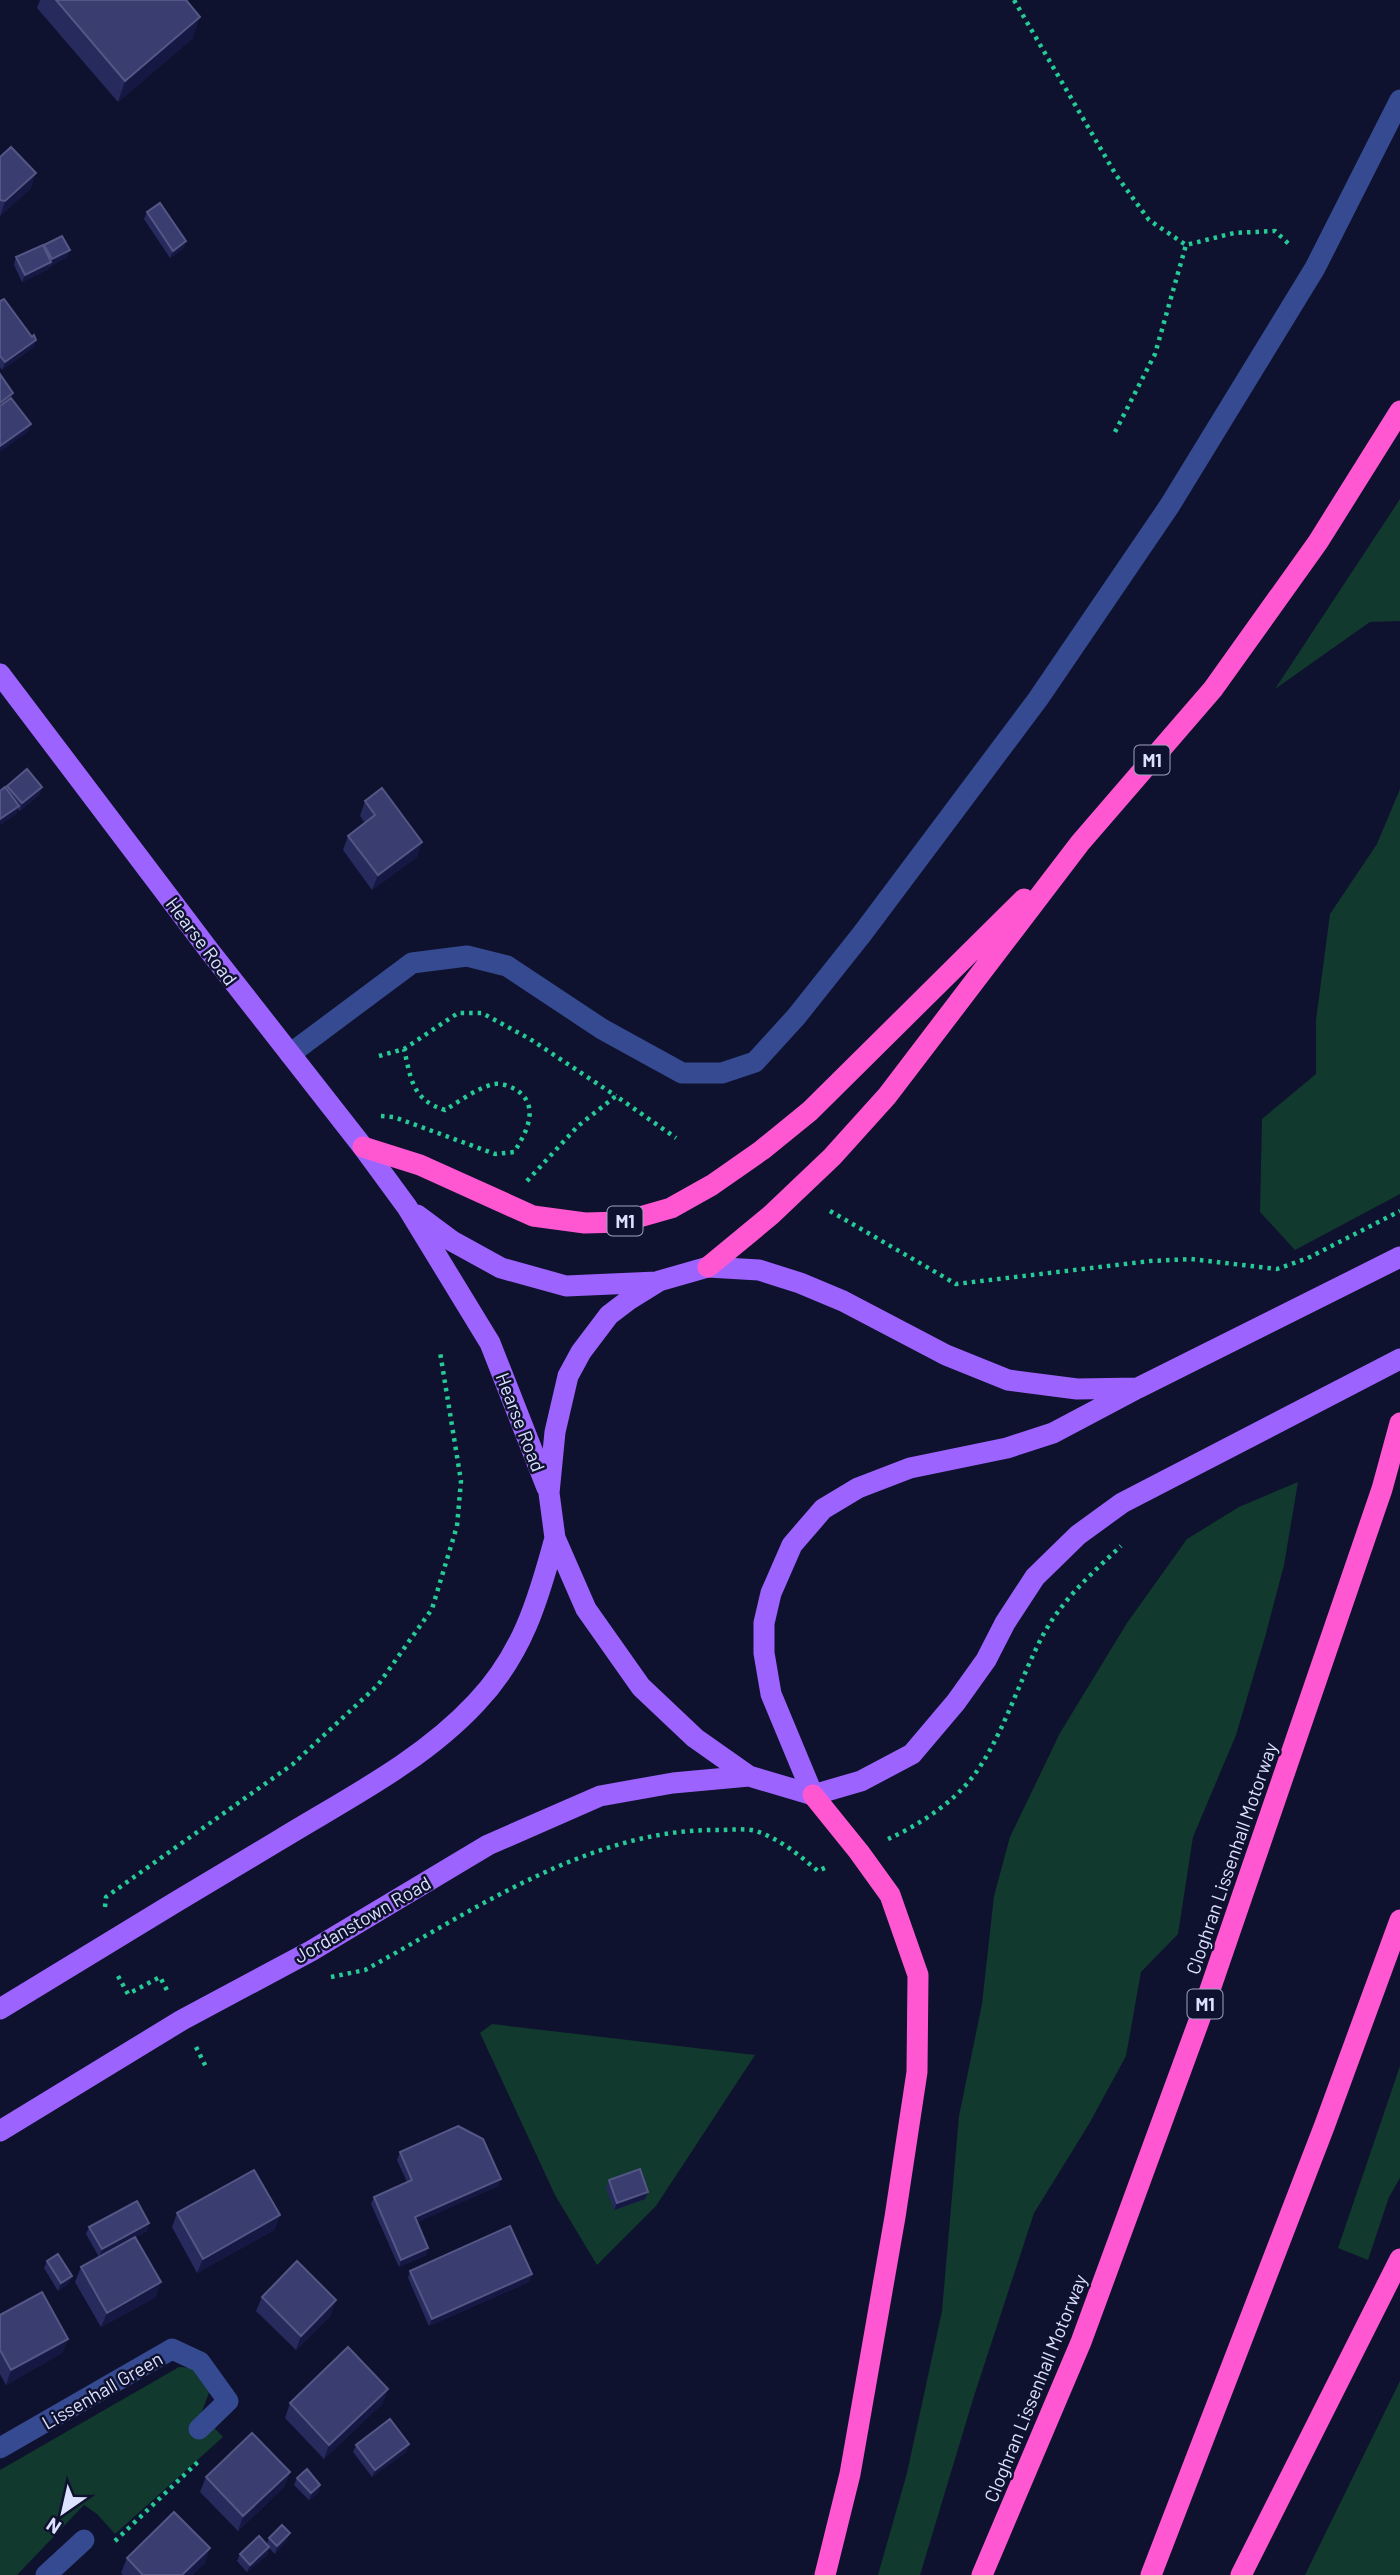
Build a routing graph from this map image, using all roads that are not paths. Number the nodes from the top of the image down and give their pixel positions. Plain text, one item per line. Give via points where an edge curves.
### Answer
1 (1400, 100) edge
2 (1400, 411) edge
3 (0, 674) edge
4 (1080, 843) junction
5 (290, 1054) junction
6 (363, 1146) junction
7 (407, 1207) junction
8 (1400, 1257) edge
9 (708, 1267) junction
10 (659, 1281) junction
11 (1400, 1359) edge
12 (1138, 1388) junction
13 (1400, 1423) edge
14 (549, 1493) junction
15 (555, 1538) junction
16 (749, 1776) junction
17 (813, 1795) junction
18 (1400, 1920) edge
19 (0, 2009) edge
20 (0, 2131) edge
21 (1400, 2259) edge
22 (199, 2429) road end
23 (0, 2448) edge
24 (84, 2540) road end
25 (46, 2575) edge
26 (825, 2575) edge
27 (982, 2575) edge
28 (1151, 2575) edge
29 (1241, 2575) edge

1 - 5 street via 1315,268 1170,505 1038,699 862,934 755,1062 722,1073 682,1073 602,1029 507,966 467,956 412,963
2 - 4 highway, M1 via 1318,542 1213,689
3 - 5 main road, Hearse Road
4 - 6 highway, M1 via 810,1111 732,1171 671,1208 622,1222 533,1216 420,1165
4 - 9 highway, M1 via 887,1096 832,1157
5 - 6 main road, Hearse Road
6 - 7 main road, Hearse Road
7 - 10 main road, Hearse Road via 452,1241 501,1268 566,1286
7 - 14 main road, Hearse Road via 490,1343
8 - 12 main road
9 - 10 main road
9 - 12 main road via 760,1270 800,1283 946,1355 1008,1380 1077,1389
10 - 14 main road via 608,1315 568,1376 555,1432
11 - 17 main road via 1122,1503 1078,1535 1035,1577 986,1660 912,1754 861,1781
12 - 17 main road via 1054,1433 911,1468 858,1488 823,1509 792,1545 771,1593 764,1653 771,1694
13 - 27 highway, Cloghran Lissenhall Motorway / M1 via 1378,1502 1203,2010 1081,2342
14 - 15 main road
15 - 16 main road via 586,1609 641,1687 695,1738
15 - 19 main road via 539,1598 511,1658 477,1702 440,1738
16 - 17 main road
16 - 20 main road, Jordanstown Road via 600,1796 488,1845 311,1951 182,2020
17 - 26 highway via 890,1895 918,1975 917,2072 897,2204 850,2474
18 - 28 highway
21 - 29 highway
22 - 23 street, Lissenhall Green via 228,2400 200,2362 172,2349
24 - 25 street

